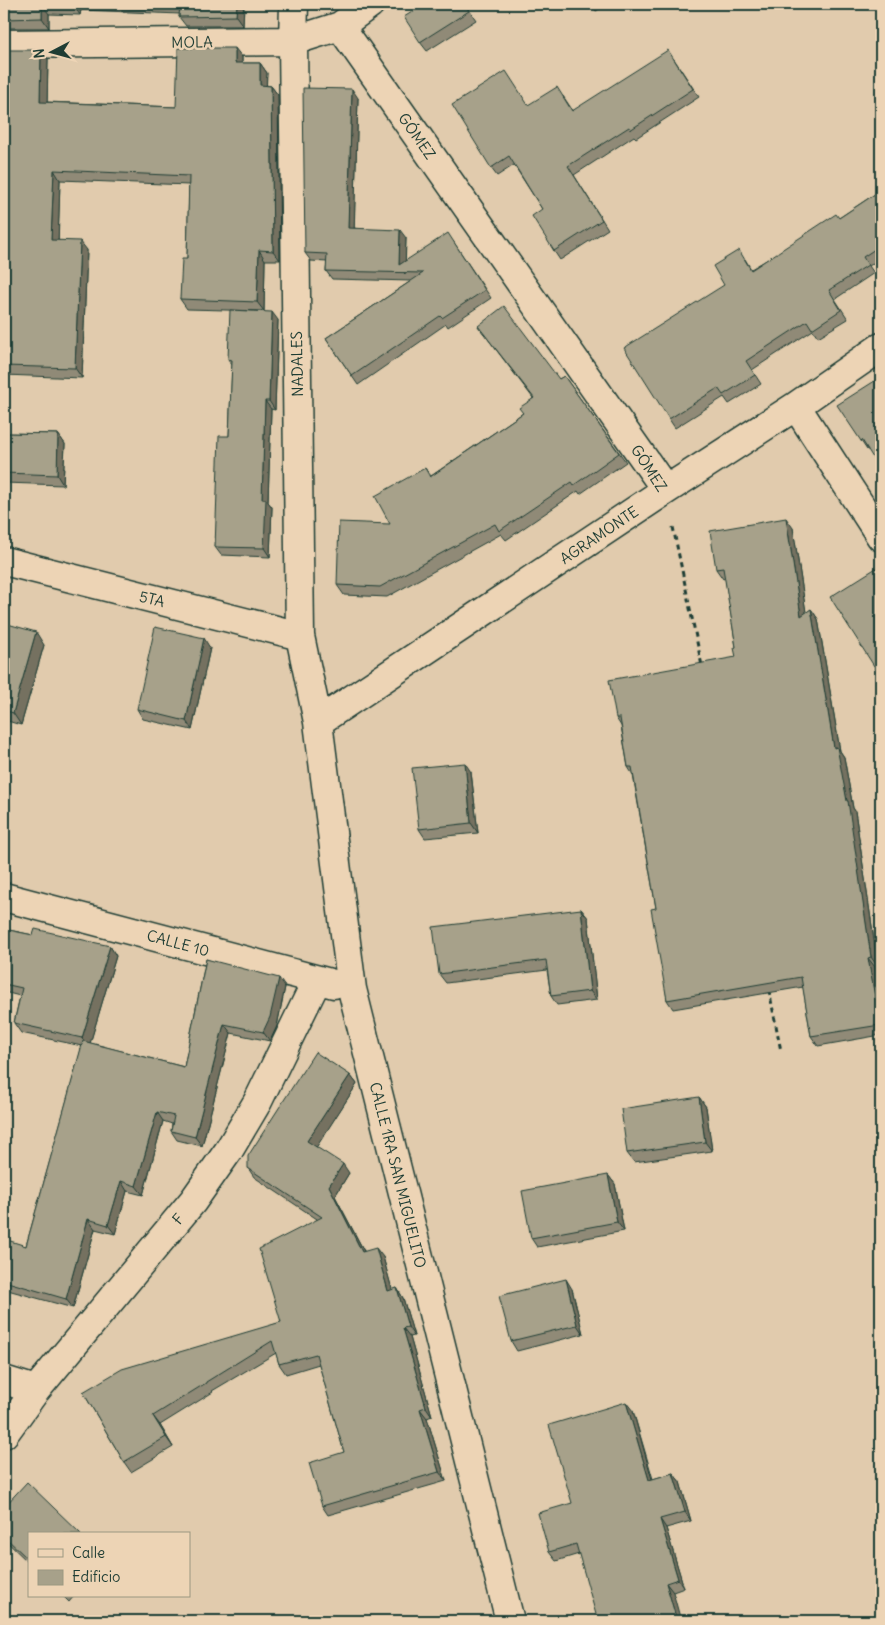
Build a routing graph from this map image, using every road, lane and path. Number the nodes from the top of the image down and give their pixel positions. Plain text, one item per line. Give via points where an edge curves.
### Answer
1 (294, 4) edge
2 (370, 4) edge
3 (340, 26) junction
4 (293, 41) junction
5 (4, 44) edge
6 (881, 347) edge
7 (796, 406) junction
8 (666, 490) junction
9 (881, 537) edge
10 (4, 561) edge
11 (300, 636) junction
12 (704, 674) edge
13 (318, 722) junction
14 (4, 897) edge
15 (317, 980) junction
16 (767, 983) edge
17 (352, 989) junction
18 (781, 1051) dead end
19 (4, 1380) edge
20 (36, 1390) junction
21 (4, 1434) edge
22 (510, 1621) edge

1 - 4 street, NADALES
2 - 3 street, MOLA
3 - 4 street, MOLA
3 - 8 street, GÓMEZ
4 - 5 street, MOLA
4 - 11 street, NADALES
6 - 7 street, AGRAMONTE
7 - 8 street, AGRAMONTE
7 - 9 street
8 - 12 path, GÓMEZ
8 - 13 street, AGRAMONTE
10 - 11 street, 5TA
11 - 13 street, NADALES
13 - 17 street, CALLE 1RA SAN MIGUELITO
14 - 15 street, CALLE 10
15 - 17 street, CALLE 10
15 - 20 street, F via 258,1101 229,1150 193,1201
16 - 18 path
17 - 22 street, CALLE 1RA SAN MIGUELITO
19 - 20 street
20 - 21 street, F

